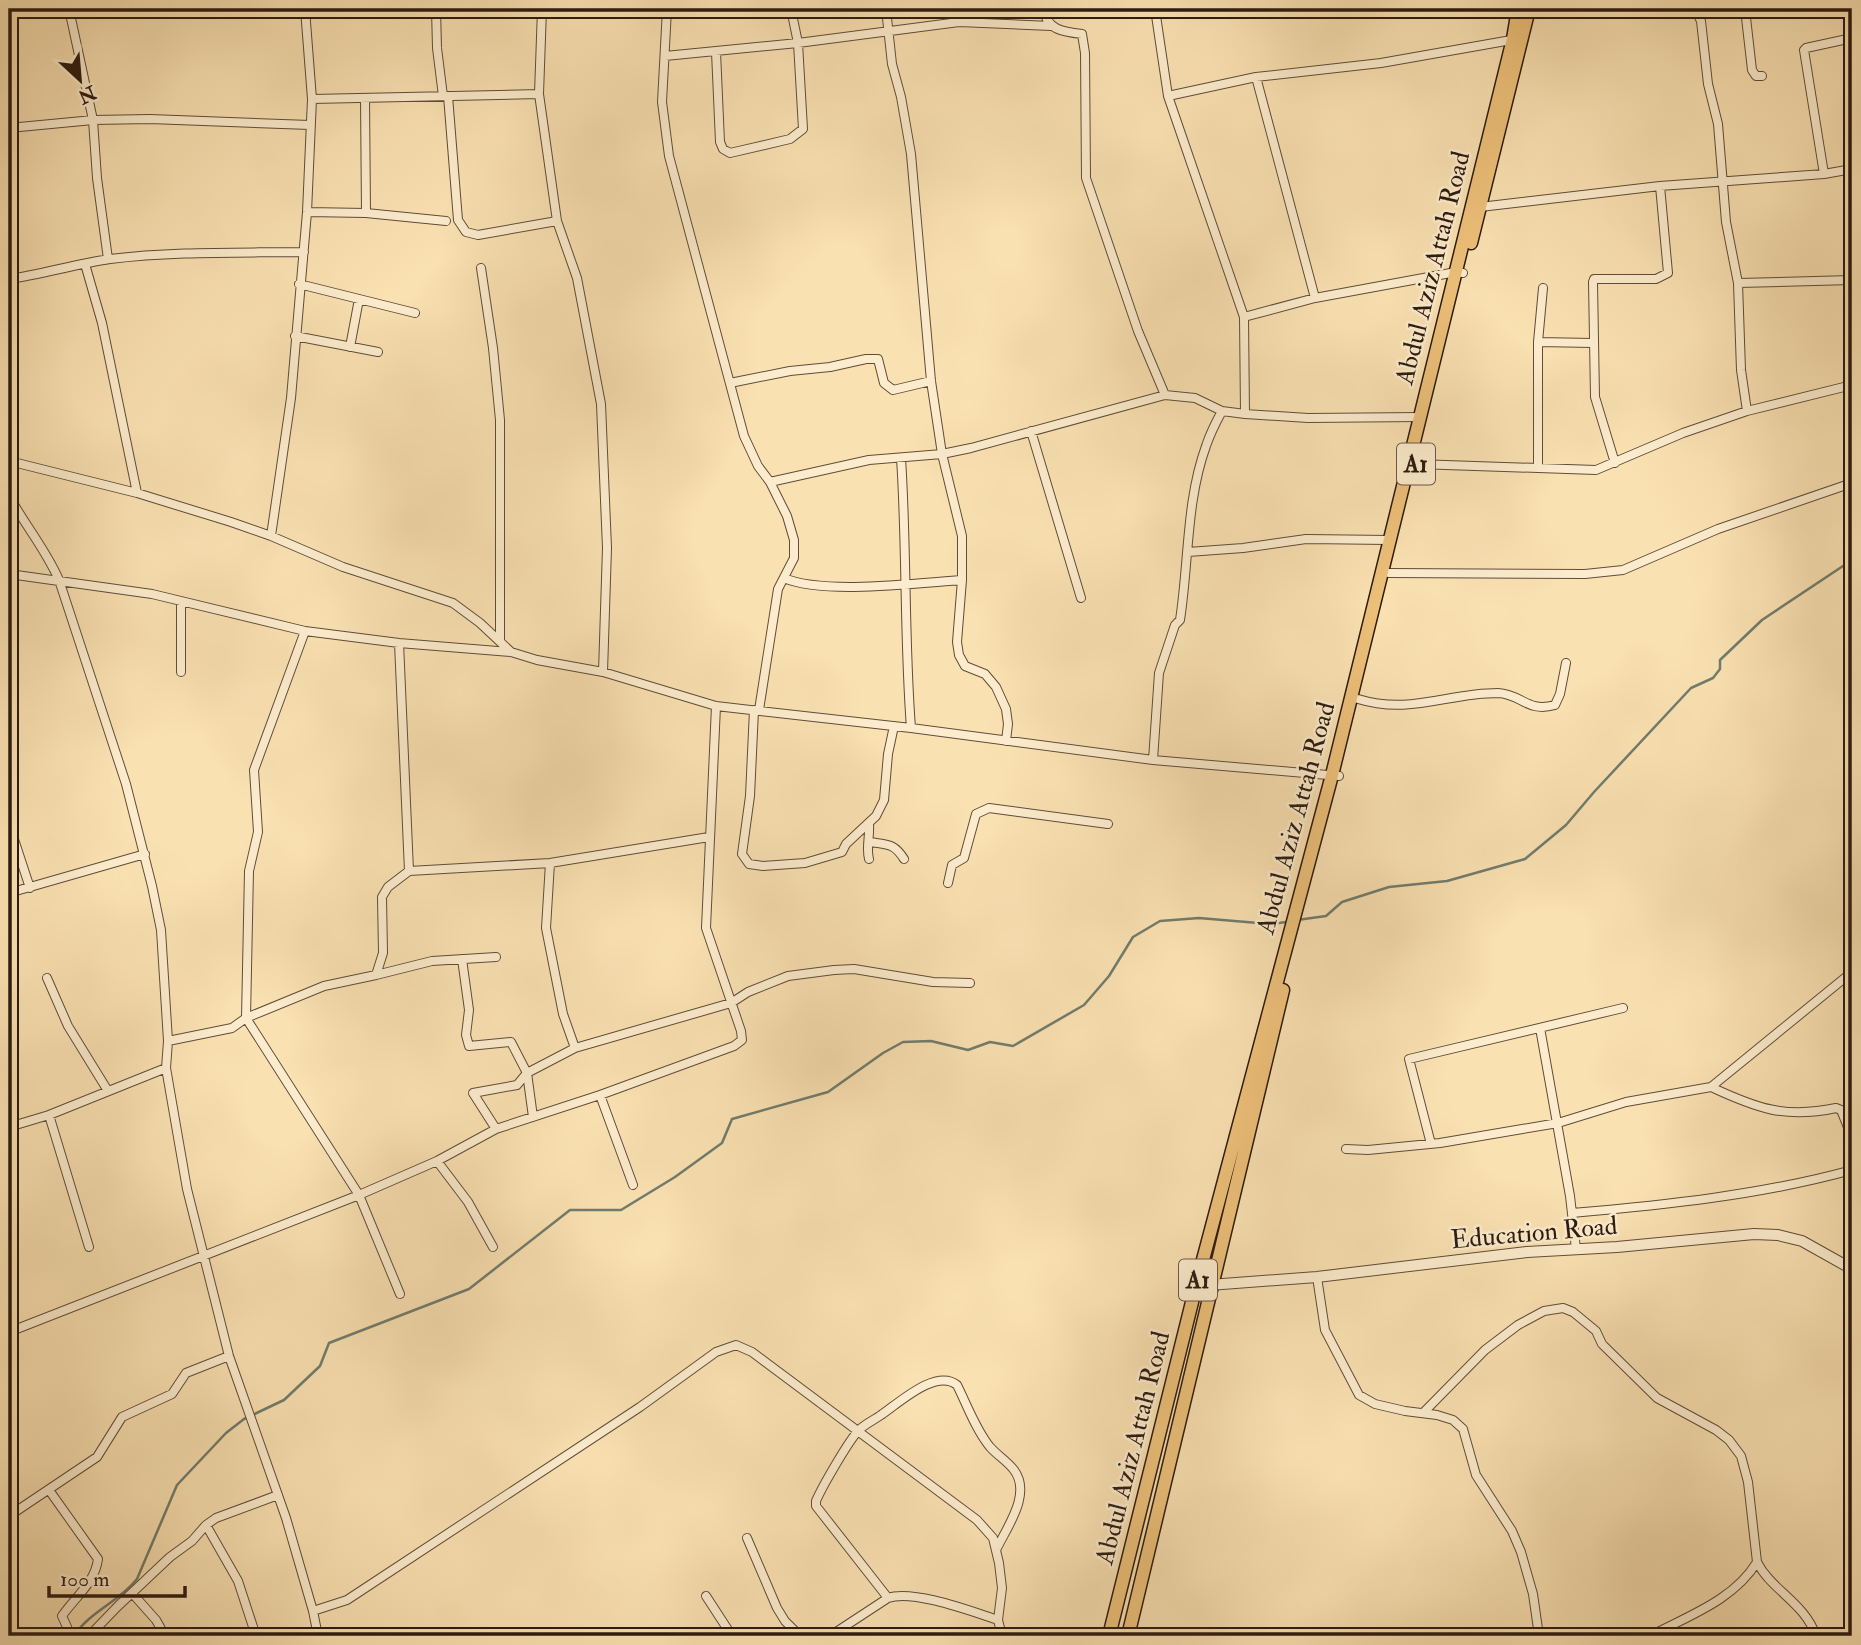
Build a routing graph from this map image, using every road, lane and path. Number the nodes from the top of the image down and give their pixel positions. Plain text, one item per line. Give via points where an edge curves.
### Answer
1 (69, 9) edge
2 (153, 9) edge
3 (160, 9) edge
4 (305, 9) edge
5 (436, 9) edge
6 (542, 9) edge
7 (667, 9) edge
8 (791, 9) edge
9 (886, 9) edge
10 (958, 9) edge
11 (1044, 9) edge
12 (1155, 9) edge
13 (1518, 9) edge
14 (1529, 9) edge
15 (1695, 9) edge
16 (1745, 9) edge
17 (958, 22) junction
18 (1051, 26) junction
19 (888, 32) junction
20 (1852, 38) edge
21 (1517, 39) junction
22 (798, 43) junction
23 (716, 52) junction
24 (665, 57) junction
25 (1762, 76) dead end
26 (1256, 77) junction
27 (539, 94) junction
28 (446, 96) junction
29 (1168, 96) junction
30 (365, 98) junction
31 (312, 99) junction
32 (93, 120) junction
33 (310, 125) junction
34 (9, 128) edge
35 (1852, 169) edge
36 (1824, 174) junction
37 (1723, 180) junction
38 (1660, 186) junction
39 (1480, 207) junction
40 (307, 212) junction
41 (366, 213) junction
42 (446, 221) dead end
43 (557, 221) junction
44 (304, 253) junction
45 (108, 259) junction
46 (85, 264) junction
47 (481, 268) dead end
48 (1460, 272) junction
49 (9, 279) edge
50 (1852, 280) edge
51 (1738, 283) junction
52 (299, 284) junction
53 (1542, 289) dead end
54 (1315, 298) junction
55 (359, 299) junction
56 (415, 313) dead end
57 (1244, 317) junction
58 (296, 336) junction
59 (1538, 342) junction
60 (1593, 342) junction
61 (350, 347) junction
62 (378, 352) dead end
63 (931, 381) junction
64 (730, 383) junction
65 (1852, 385) edge
66 (1165, 395) junction
67 (1222, 411) junction
68 (1748, 411) junction
69 (1245, 414) junction
70 (1420, 417) junction
71 (1031, 431) junction
72 (942, 454) junction
73 (901, 458) junction
74 (9, 461) edge
75 (1615, 463) junction
76 (1416, 464) junction
77 (1538, 467) junction
78 (770, 482) junction
79 (1852, 483) edge
80 (137, 493) junction
81 (9, 496) edge
82 (271, 536) junction
83 (1389, 540) junction
84 (1188, 552) junction
85 (1389, 573) junction
86 (9, 575) edge
87 (784, 578) junction
88 (59, 580) junction
89 (962, 580) junction
90 (906, 583) junction
91 (1081, 598) dead end
92 (181, 601) junction
93 (306, 631) junction
94 (500, 640) junction
95 (399, 643) junction
96 (512, 652) junction
97 (1566, 663) dead end
98 (181, 672) dead end
99 (603, 672) junction
100 (1358, 699) junction
101 (716, 705) junction
102 (756, 710) junction
103 (894, 726) junction
104 (911, 728) junction
105 (1006, 741) junction
106 (1153, 760) junction
107 (1335, 776) junction
108 (9, 824) edge
109 (870, 824) junction
110 (1108, 824) dead end
111 (709, 837) junction
112 (870, 842) junction
113 (145, 854) junction
114 (869, 859) dead end
115 (904, 859) dead end
116 (550, 863) junction
117 (410, 871) junction
118 (948, 883) dead end
119 (30, 888) junction
120 (9, 893) edge
121 (1296, 921) junction
122 (496, 957) dead end
123 (462, 959) junction
124 (1852, 972) edge
125 (376, 975) junction
126 (47, 978) dead end
127 (970, 983) dead end
128 (731, 1003) junction
129 (1623, 1008) dead end
130 (246, 1018) junction
131 (1540, 1028) junction
132 (167, 1041) junction
133 (575, 1048) junction
134 (166, 1068) junction
135 (527, 1073) junction
136 (1711, 1087) junction
137 (108, 1091) junction
138 (600, 1095) junction
139 (49, 1115) junction
140 (533, 1117) junction
141 (1558, 1123) junction
142 (9, 1127) edge
143 (496, 1129) junction
144 (1852, 1137) edge
145 (1431, 1144) junction
146 (1346, 1149) dead end
147 (437, 1161) junction
148 (1852, 1170) edge
149 (633, 1185) dead end
150 (359, 1195) junction
151 (1572, 1213) junction
152 (89, 1247) dead end
153 (493, 1247) dead end
154 (1576, 1249) junction
155 (205, 1256) junction
156 (1852, 1269) edge
157 (1317, 1278) junction
158 (1212, 1285) junction
159 (1196, 1286) junction
160 (400, 1294) dead end
161 (9, 1332) edge
162 (229, 1356) junction
163 (1423, 1413) junction
164 (859, 1430) junction
165 (49, 1490) junction
166 (278, 1495) junction
167 (9, 1516) edge
168 (206, 1525) junction
169 (747, 1538) dead end
170 (996, 1550) junction
171 (1758, 1562) junction
172 (132, 1593) junction
173 (706, 1596) dead end
174 (888, 1598) junction
175 (313, 1611) junction
176 (998, 1620) junction
177 (64, 1636) edge
178 (89, 1636) edge
179 (165, 1636) edge
180 (256, 1636) edge
181 (318, 1636) edge
182 (732, 1636) edge
183 (800, 1636) edge
184 (830, 1636) edge
185 (1002, 1636) edge
186 (1110, 1636) edge
187 (1128, 1636) edge
188 (1539, 1636) edge
189 (1650, 1636) edge
190 (1816, 1636) edge

1 - 32 street
2 - 3 street
4 - 31 street
5 - 28 street
6 - 27 street
7 - 24 street
8 - 22 street
9 - 19 street
10 - 17 street
11 - 18 street
12 - 29 street
13 - 21 highway, Abdul Aziz Attah Road / A1
14 - 21 highway, Abdul Aziz Attah Road / A1
15 - 37 street via 1701,21
16 - 25 street via 1752,69
17 - 18 street
17 - 19 street
18 - 66 street via 1082,34 1086,178
19 - 22 street
19 - 63 street via 911,154
20 - 36 street via 1804,50
21 - 26 street via 1381,63
21 - 39 highway, Abdul Aziz Attah Road / A1
21 - 48 highway, Abdul Aziz Attah Road / A1
22 - 23 street
22 - 23 street via 803,129 790,139 730,153 720,142
23 - 24 street
24 - 64 street via 662,102 669,156
26 - 29 street
26 - 54 street
27 - 28 street
27 - 43 street
28 - 30 street
28 - 43 street via 458,220 466,232 478,235
29 - 57 street
30 - 31 street
30 - 41 street
31 - 33 street
32 - 33 street
32 - 34 street
32 - 45 street
33 - 40 street
35 - 36 street
36 - 37 street
37 - 38 street
37 - 51 street
38 - 39 street
38 - 60 street via 1668,273 1656,279 1594,279
39 - 48 highway, Abdul Aziz Attah Road / A1
40 - 41 street
40 - 44 street
41 - 42 street
43 - 99 street via 577,278 601,404 607,548
44 - 45 street
44 - 52 street
45 - 46 street
46 - 49 street
46 - 80 street via 102,323
47 - 94 street via 500,420
48 - 54 street
48 - 70 highway, Abdul Aziz Attah Road / A1
48 - 76 highway, Abdul Aziz Attah Road / A1
50 - 51 street
51 - 68 street via 1741,370
52 - 55 street
52 - 58 street
53 - 59 street
54 - 57 street
55 - 56 street
55 - 61 street
57 - 69 street
58 - 61 street
58 - 82 street
59 - 60 street
59 - 77 street
60 - 75 street via 1595,397
61 - 62 street
63 - 64 street via 893,390 884,383 878,359 866,359
63 - 72 street
64 - 78 street via 744,436
65 - 68 street
66 - 67 street via 1195,398
66 - 71 street
67 - 69 street
67 - 84 street via 1198,471
68 - 75 street
69 - 70 street
70 - 83 highway, Abdul Aziz Attah Road / A1
71 - 72 street
71 - 91 street
72 - 73 street
72 - 89 street via 962,536
73 - 78 street via 870,460
73 - 90 street
74 - 80 street
75 - 77 street via 1596,470
76 - 77 street
76 - 85 highway, Abdul Aziz Attah Road / A1
78 - 87 street via 794,540 794,558
79 - 85 street via 1718,529 1623,570 1585,574
80 - 82 street
81 - 88 street
82 - 94 street via 343,567 453,603
83 - 84 street via 1306,539
83 - 107 highway, Abdul Aziz Attah Road / A1
84 - 106 street via 1180,620 1159,673
85 - 100 highway, Abdul Aziz Attah Road / A1
86 - 88 street
87 - 90 street via 825,587
87 - 102 street via 778,589
88 - 92 street
88 - 113 street
89 - 90 street
89 - 105 street via 959,655 965,666 985,674 996,687 1006,709
90 - 104 street
92 - 93 street
92 - 98 street
93 - 95 street
93 - 130 street via 254,770 258,832 249,871
94 - 96 street
95 - 96 street
95 - 117 street
96 - 99 street
97 - 100 street via 1560,694 1555,705 1546,708 1529,706 1504,693 1395,706
99 - 101 street
100 - 107 highway, Abdul Aziz Attah Road / A1
101 - 102 street
101 - 111 street
102 - 103 street
102 - 109 street via 742,854 749,864 805,863 834,856
103 - 104 street
103 - 109 street via 884,800
104 - 105 street
105 - 106 street
106 - 107 street
107 - 121 highway, Abdul Aziz Attah Road / A1
108 - 119 street
109 - 112 street
110 - 118 street via 989,808 976,814 964,858 952,865
111 - 116 street
111 - 128 street via 706,928
112 - 114 street
112 - 115 street via 891,845
113 - 119 street
113 - 132 street via 161,930
116 - 117 street
116 - 133 street via 546,928 563,1014
117 - 125 street via 382,897 383,953
119 - 120 street
121 - 158 highway, Abdul Aziz Attah Road / A1
121 - 159 highway, Abdul Aziz Attah Road / A1
122 - 123 street
123 - 125 street via 432,961
123 - 135 street via 469,1046 510,1042
124 - 136 street
125 - 130 street via 324,986
126 - 137 street via 68,1026
127 - 128 street via 834,970 779,979
128 - 133 street
128 - 138 street via 743,1040
129 - 131 street
130 - 132 street via 232,1028
130 - 150 street
131 - 141 street
131 - 145 street via 1409,1059
132 - 134 street
133 - 135 street
134 - 137 street
134 - 155 street via 180,1162
135 - 140 street
135 - 143 street via 517,1085 473,1093
136 - 141 street via 1626,1102
136 - 144 street via 1773,1112 1836,1108
137 - 139 street
138 - 140 street
138 - 149 street
139 - 142 street
139 - 152 street
140 - 143 street
141 - 145 street
141 - 151 street
143 - 147 street
145 - 146 street
147 - 150 street
147 - 153 street via 468,1202
148 - 151 street via 1746,1192
150 - 155 street
150 - 160 street
151 - 154 street
154 - 156 street, Education Road via 1778,1235 1810,1245
154 - 157 street, Education Road
155 - 161 street
155 - 162 street
157 - 158 street, Education Road
157 - 163 street via 1325,1330 1359,1395 1375,1404
158 - 159 street, Education Road
158 - 187 highway, Abdul Aziz Attah Road / A1
159 - 186 highway, Abdul Aziz Attah Road / A1
162 - 165 street via 186,1373 172,1394 122,1417 101,1453
162 - 166 street
163 - 171 street via 1485,1350 1518,1325 1544,1311 1563,1308 1573,1312 1657,1398 1716,1430 1741,1456
163 - 188 street via 1453,1420 1463,1429 1476,1475 1521,1552
164 - 170 street via 977,1520 993,1538
164 - 170 street via 933,1382 951,1380 957,1385 984,1438 1019,1481 1017,1506
164 - 174 street via 818,1495 816,1506
164 - 175 street via 736,1345 716,1352 347,1601
165 - 167 street
165 - 177 street via 97,1559 88,1585 62,1616 67,1627
166 - 168 street
166 - 175 street
168 - 172 street
168 - 180 street via 238,1581
169 - 183 street via 777,1608
170 - 176 street via 1002,1588
171 - 189 street via 1734,1591
171 - 190 street via 1763,1574 1812,1623
172 - 178 street
172 - 179 street
173 - 182 street
174 - 176 street via 944,1603
174 - 184 street
175 - 181 street
176 - 185 street

